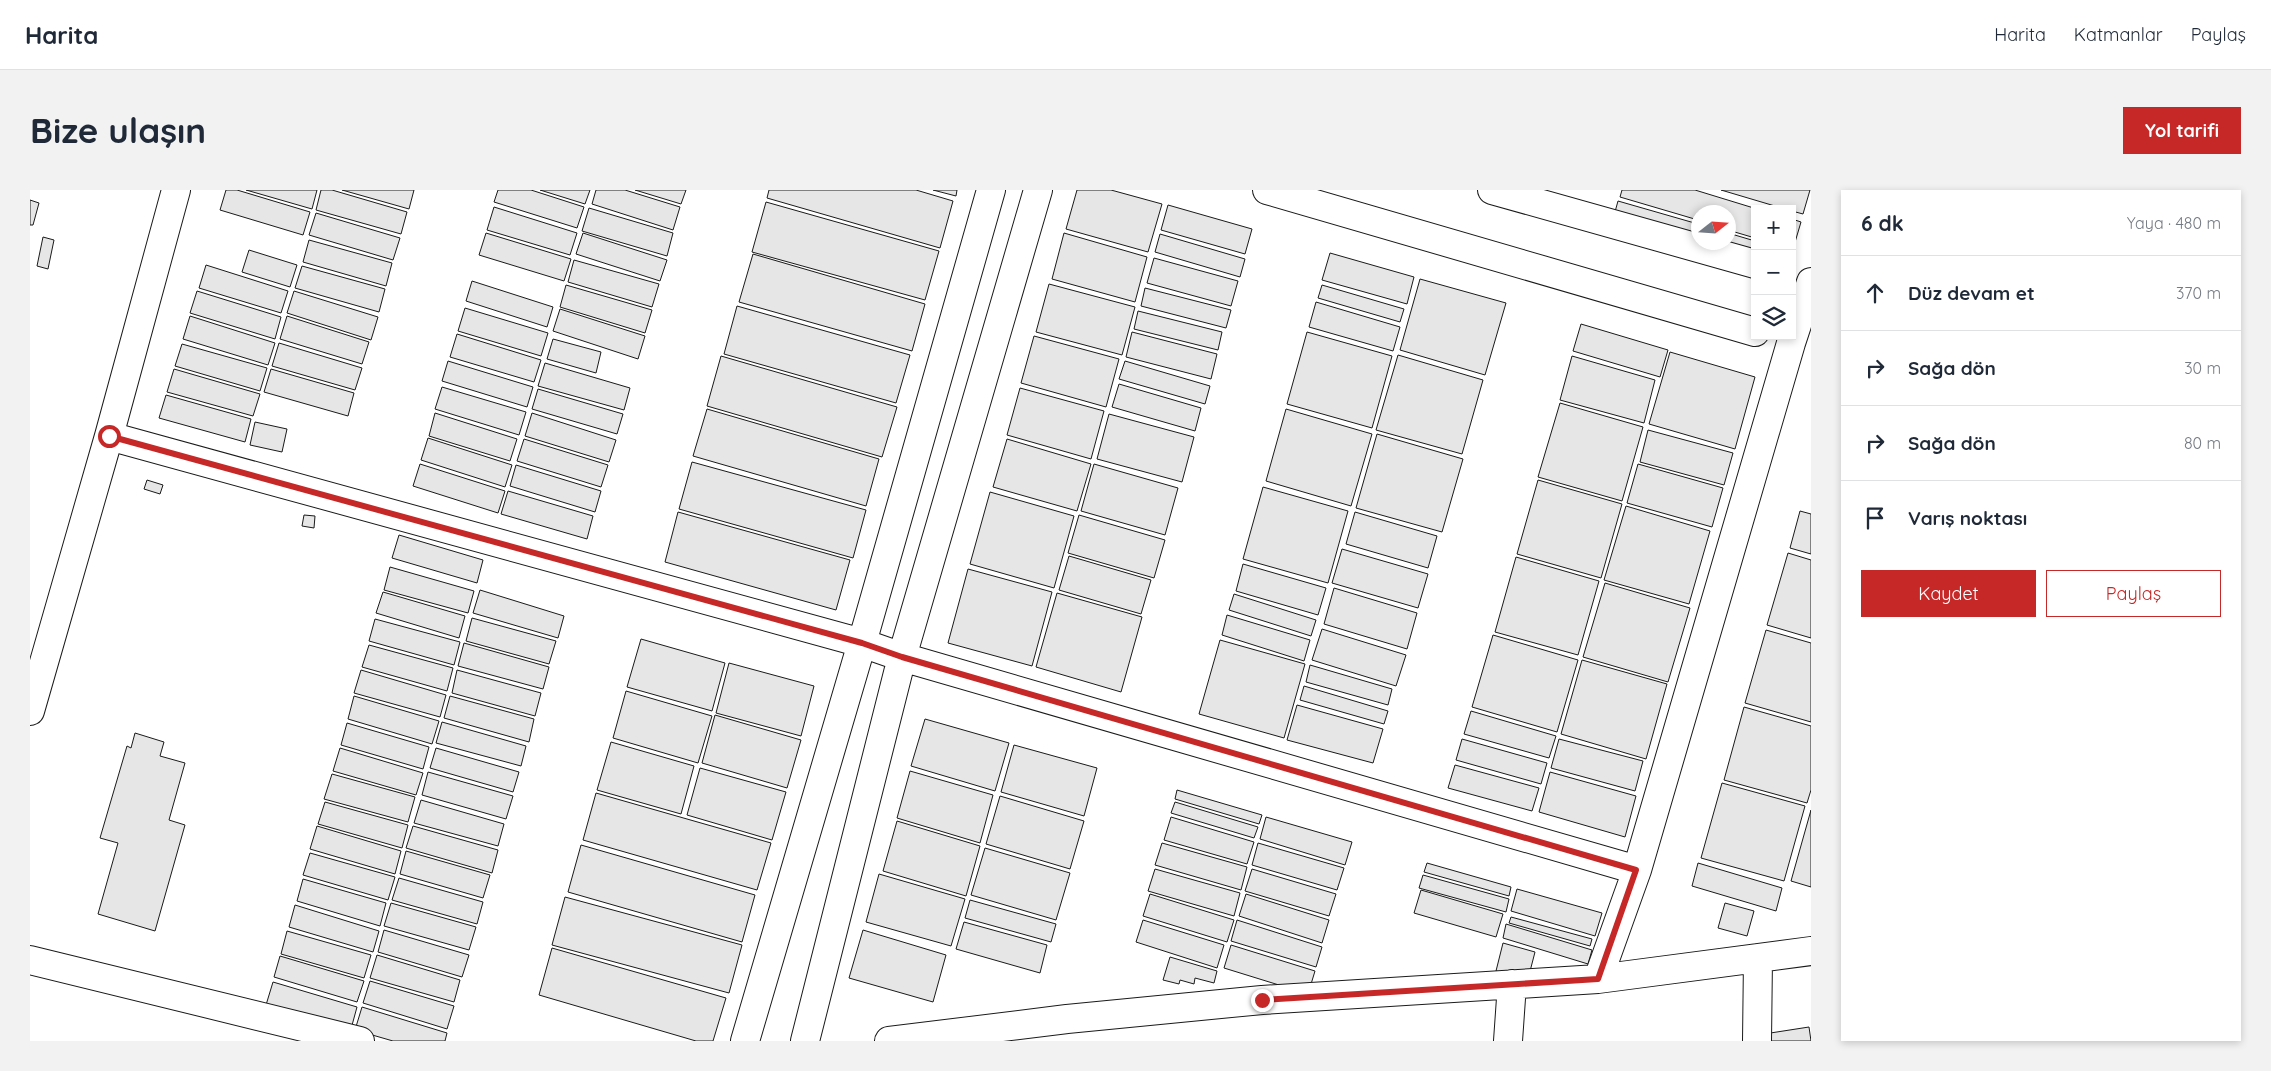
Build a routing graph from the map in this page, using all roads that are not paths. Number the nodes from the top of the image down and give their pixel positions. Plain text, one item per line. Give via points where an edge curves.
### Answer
1 (176, 190) edge
2 (990, 190) edge
3 (1038, 190) edge
4 (1267, 190) edge
5 (1492, 190) edge
6 (1751, 263) edge
7 (1796, 276) edge
8 (1811, 281) edge
9 (1751, 331) edge
10 (1790, 342) edge
11 (109, 436) junction
12 (862, 643) junction
13 (902, 657) junction
14 (30, 711) edge
15 (1636, 870) junction
16 (1811, 951) edge
17 (1758, 958) junction
18 (30, 960) edge
19 (1598, 979) junction
20 (1512, 984) junction
21 (360, 1041) edge
22 (745, 1041) edge
23 (805, 1041) edge
24 (889, 1041) edge
25 (1508, 1041) edge
26 (1757, 1041) edge

1 - 11 street
2 - 12 street
3 - 13 street
4 - 9 street
5 - 6 street
7 - 8 street
8 - 10 street
10 - 15 street
11 - 12 street
11 - 14 street
12 - 13 street
12 - 22 street
13 - 15 street
13 - 23 street
15 - 19 street
16 - 17 street
17 - 19 street
17 - 26 street
18 - 21 street
19 - 20 street
20 - 24 street via 1252,1001 1066,1018
20 - 25 street

